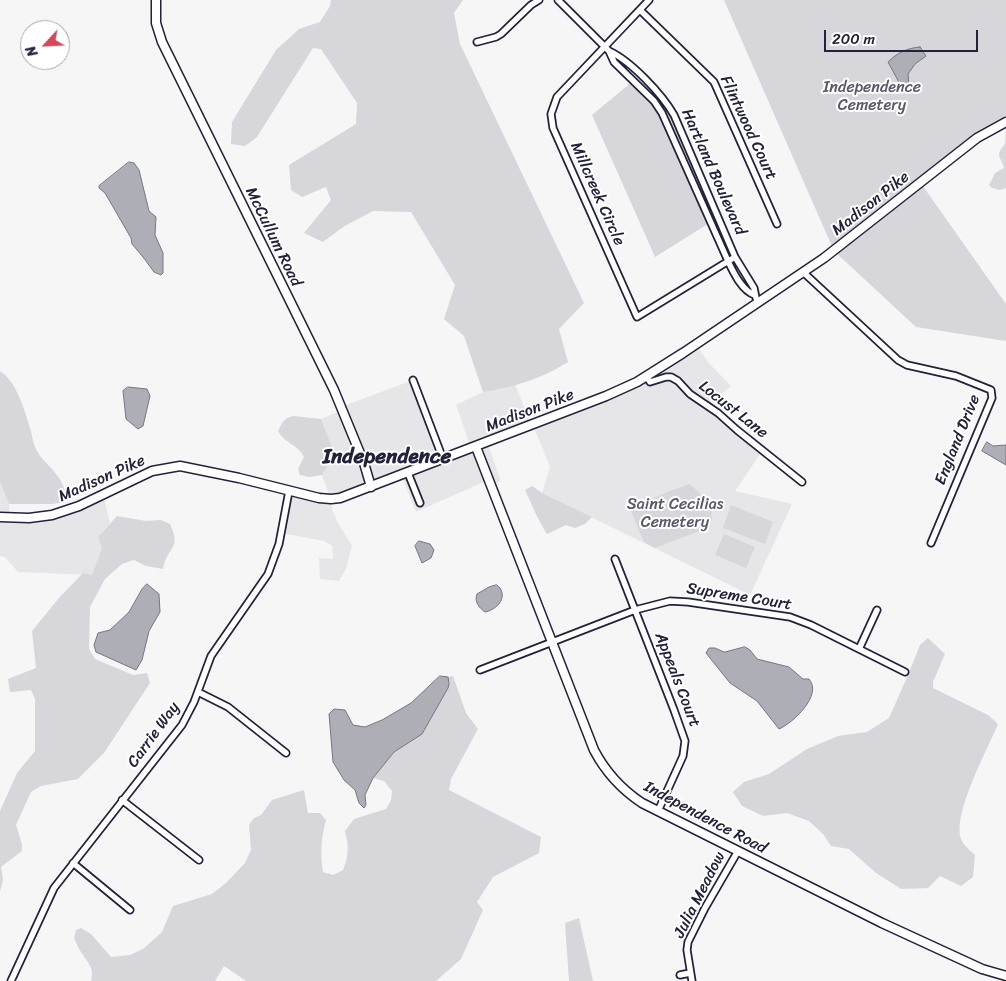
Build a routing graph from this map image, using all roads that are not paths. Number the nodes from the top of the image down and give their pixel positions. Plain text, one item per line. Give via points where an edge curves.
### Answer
1 (156, 0) edge
2 (539, 0) edge
3 (558, 0) edge
4 (649, 0) edge
5 (640, 10) junction
6 (477, 42) dead end
7 (607, 48) junction
8 (1006, 122) edge
9 (777, 224) dead end
10 (735, 257) junction
11 (728, 261) junction
12 (803, 272) junction
13 (757, 299) junction
14 (646, 376) junction
15 (413, 380) dead end
16 (476, 446) junction
17 (443, 459) junction
18 (408, 473) junction
19 (802, 482) dead end
20 (371, 487) junction
21 (289, 491) junction
22 (420, 503) dead end
23 (0, 517) edge
24 (931, 543) dead end
25 (615, 559) dead end
26 (635, 610) junction
27 (877, 610) dead end
28 (552, 643) junction
29 (859, 649) junction
30 (480, 670) dead end
31 (905, 672) dead end
32 (198, 692) junction
33 (286, 753) dead end
34 (122, 800) junction
35 (658, 811) junction
36 (738, 851) junction
37 (199, 860) dead end
38 (72, 863) junction
39 (130, 910) dead end
40 (690, 974) junction
41 (680, 975) dead end
42 (1006, 976) edge
43 (11, 981) edge
44 (692, 981) edge

1 - 20 street, McCullum Road via 156,23 162,42 334,390
2 - 6 street via 501,34
3 - 7 street, Hartland Boulevard
4 - 5 street, Millcreek Circle
5 - 7 street, Millcreek Circle
5 - 9 street, Flintwood Court via 714,82
7 - 10 street, Hartland Boulevard via 620,56 668,105
7 - 11 street, Hartland Boulevard via 614,62 662,113
7 - 11 street, Millcreek Circle via 558,97 551,121 635,314 640,316
8 - 12 street, Madison Pike via 977,138
10 - 11 street, Millcreek Circle
10 - 13 street, Hartland Boulevard
11 - 13 street, Hartland Boulevard via 749,293
12 - 13 street, Madison Pike
12 - 24 street, England Drive via 898,360 956,376 991,390 992,398
13 - 14 street, Madison Pike
14 - 16 street, Madison Pike via 624,389
14 - 19 street, Locust Lane via 650,382 666,377 678,381 690,394
15 - 17 street
16 - 17 street, Madison Pike
16 - 28 street, Independence Road
17 - 18 street, Madison Pike
18 - 20 street, Madison Pike
18 - 22 street
20 - 21 street, Madison Pike via 331,499
21 - 23 street, Madison Pike via 190,467 171,467 152,471 63,512 42,517
21 - 32 street, Carrie Way via 279,544 268,574 211,656
25 - 26 street, Appeals Court
26 - 28 street, Supreme Court
26 - 29 street, Supreme Court via 659,603 688,602 790,617
26 - 35 street, Appeals Court via 685,741 683,756
27 - 29 street
28 - 30 street, Supreme Court
28 - 35 street, Independence Road via 604,768 622,788
29 - 31 street, Supreme Court
32 - 33 street via 228,707
32 - 34 street, Carrie Way via 182,725
34 - 37 street
34 - 38 street, Carrie Way
35 - 36 street, Independence Road
36 - 40 street, Julia Meadow via 688,942
36 - 42 street, Independence Road via 939,950
38 - 39 street
38 - 43 street, Carrie Way via 54,888
40 - 41 street
40 - 44 street, Julia Meadow

